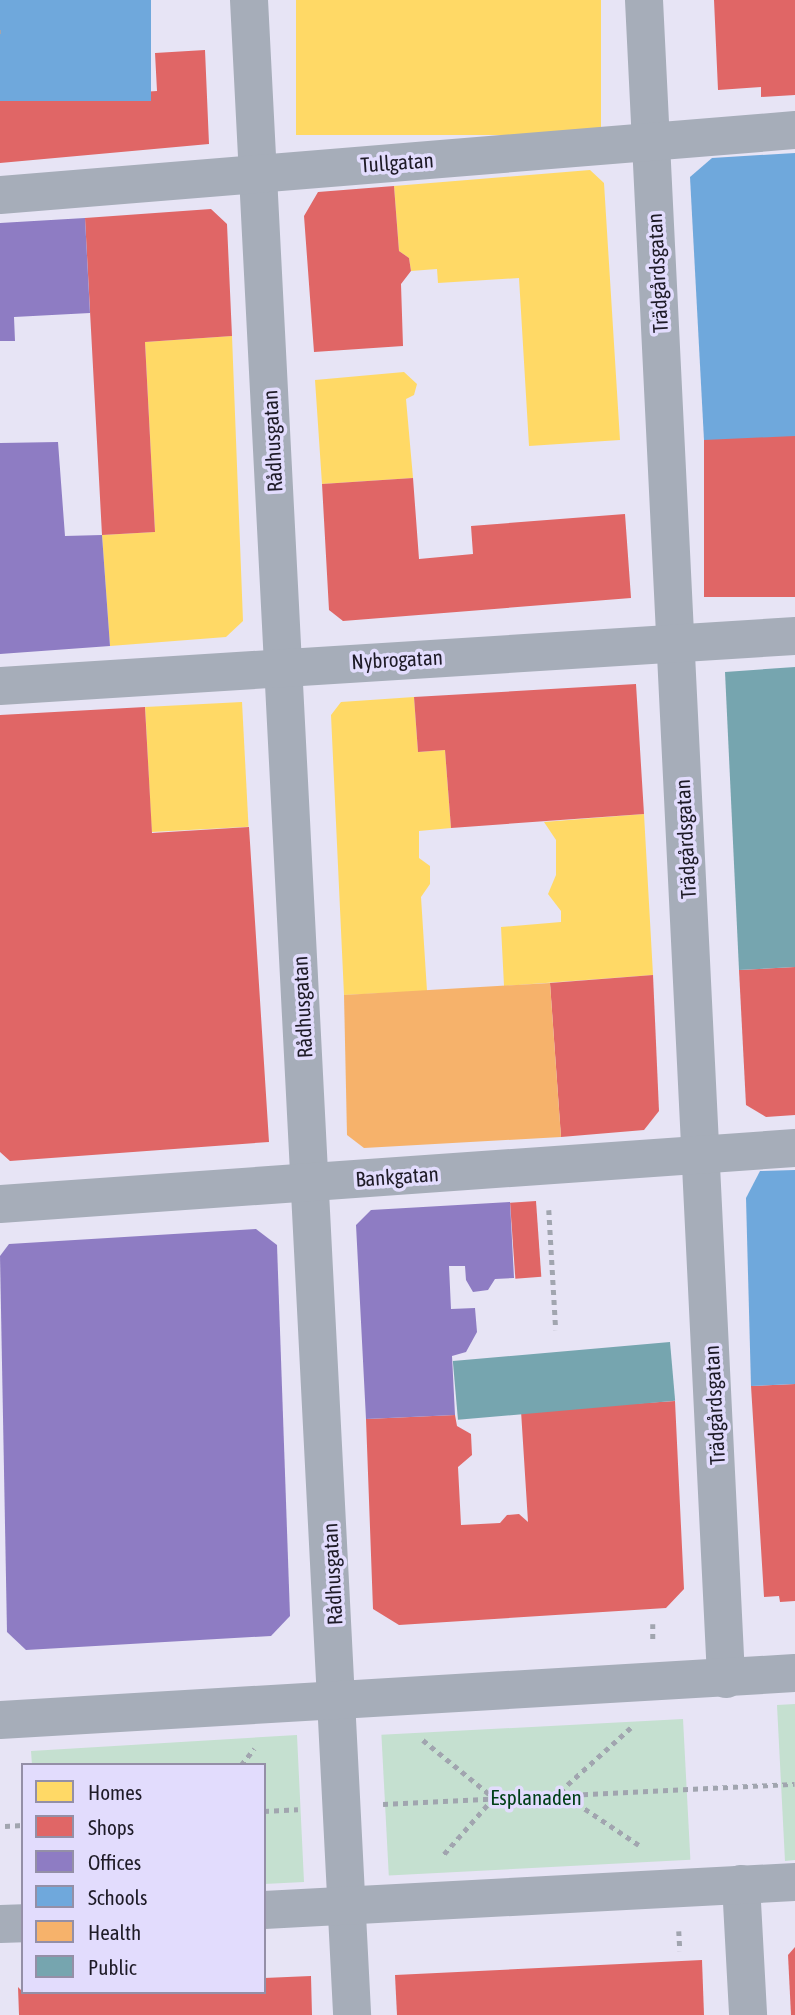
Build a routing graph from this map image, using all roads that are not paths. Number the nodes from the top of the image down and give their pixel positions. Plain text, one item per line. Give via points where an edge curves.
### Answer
1 (248, 0) edge
2 (644, 0) edge
3 (795, 130) edge
4 (651, 142) junction
5 (257, 173) junction
6 (0, 195) edge
7 (795, 636) edge
8 (674, 643) junction
9 (284, 666) junction
10 (0, 686) edge
11 (795, 1148) edge
12 (702, 1155) junction
13 (312, 1182) junction
14 (0, 1204) edge
15 (795, 1673) edge
16 (726, 1679) junction
17 (339, 1700) junction
18 (0, 1720) edge
19 (795, 1882) edge
20 (741, 1884) junction
21 (347, 1905) junction
22 (266, 1910) edge
23 (21, 1923) edge
24 (0, 1924) edge
25 (352, 2015) edge
26 (748, 2015) edge

1 - 5 street, Rådhusgatan
2 - 4 street, Trädgårdsgatan
3 - 4 street, Tullgatan
4 - 5 street, Tullgatan
4 - 8 street, Trädgårdsgatan
5 - 6 street, Tullgatan
5 - 9 street, Rådhusgatan
7 - 8 street, Nybrogatan
8 - 9 street, Nybrogatan
8 - 12 street, Trädgårdsgatan
9 - 10 street, Nybrogatan
9 - 13 street, Rådhusgatan
11 - 12 street, Bankgatan
12 - 13 street, Bankgatan
12 - 16 street, Trädgårdsgatan
13 - 14 street, Bankgatan
13 - 17 street, Rådhusgatan
15 - 16 street
16 - 17 street
17 - 18 street
17 - 21 street, Rådhusgatan
19 - 20 street
20 - 21 street
20 - 26 street
21 - 22 street
21 - 25 street, Rådhusgatan
23 - 24 street

